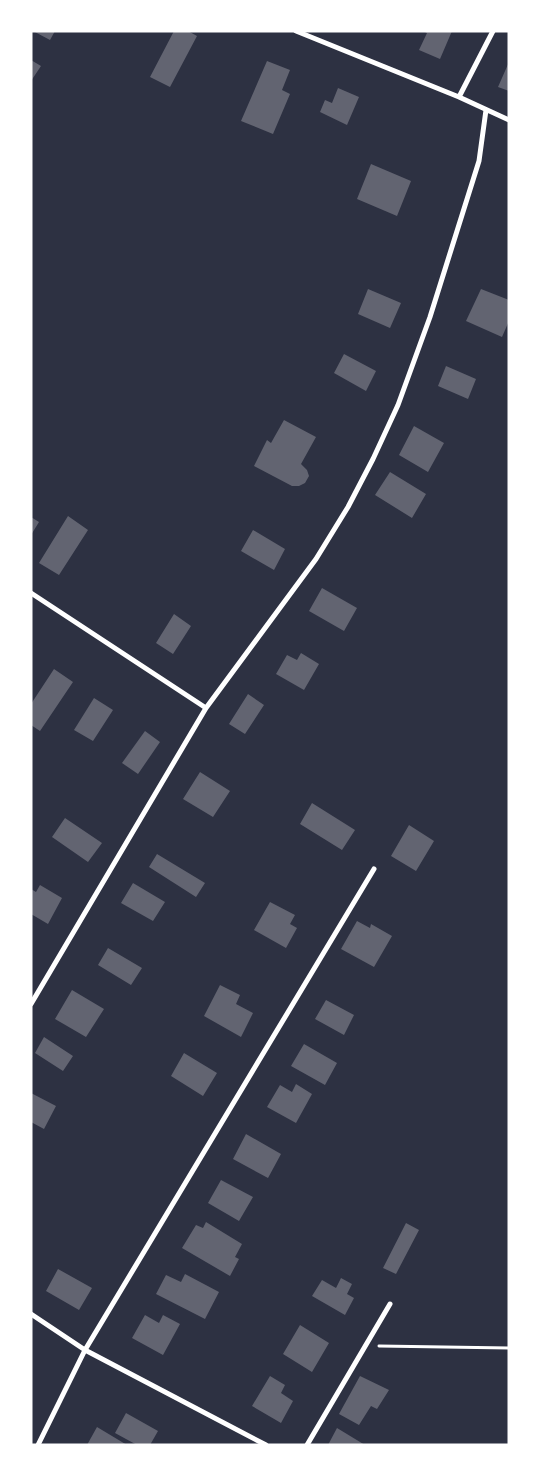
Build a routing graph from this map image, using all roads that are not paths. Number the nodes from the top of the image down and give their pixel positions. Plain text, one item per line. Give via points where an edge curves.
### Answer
1 (296, 31) edge
2 (493, 31) edge
3 (459, 97) junction
4 (486, 110) junction
5 (509, 120) edge
6 (31, 593) edge
7 (206, 708) junction
8 (374, 868) dead end
9 (31, 1004) edge
10 (390, 1304) dead end
11 (31, 1314) edge
12 (85, 1350) junction
13 (38, 1445) edge
14 (266, 1445) edge
15 (307, 1445) edge

1 - 3 street
2 - 3 street
3 - 4 street
4 - 5 street
4 - 7 street via 479,161 430,317 398,405 373,460 316,559
6 - 7 street
7 - 9 street
8 - 12 street
10 - 15 street
11 - 12 street
12 - 13 street
12 - 14 street

